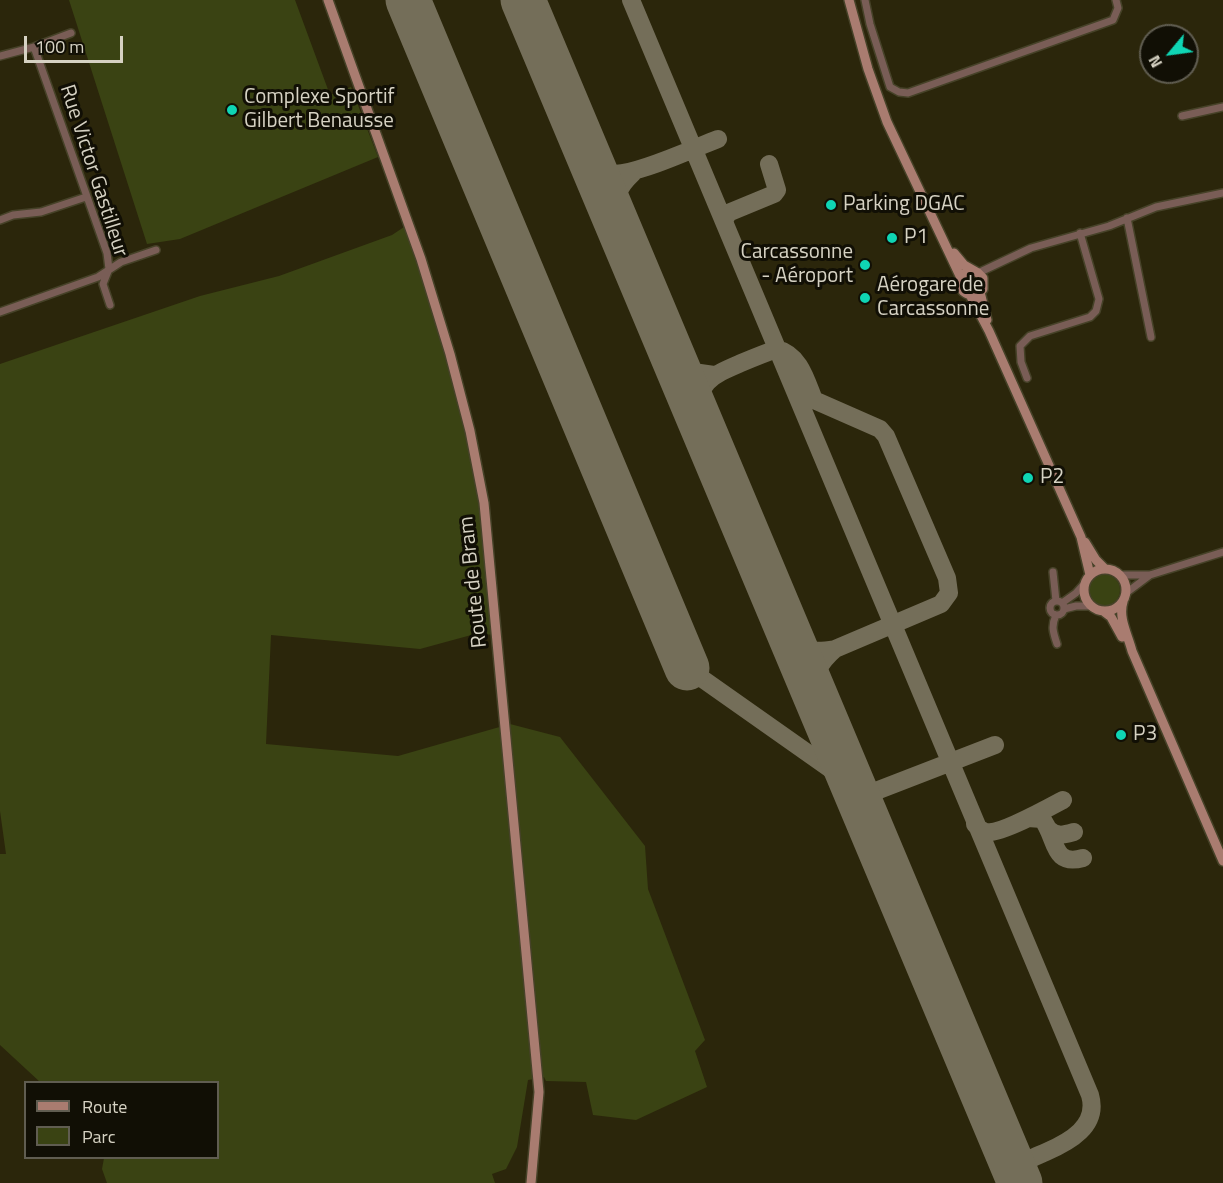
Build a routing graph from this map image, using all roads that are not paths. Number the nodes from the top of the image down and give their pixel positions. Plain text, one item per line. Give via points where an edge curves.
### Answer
1 (328, 0) edge
2 (850, 0) edge
3 (865, 0) edge
4 (1116, 0) edge
5 (71, 33) dead end
6 (34, 47) junction
7 (0, 56) edge
8 (1223, 107) edge
9 (1182, 116) dead end
10 (1223, 193) edge
11 (86, 197) junction
12 (1127, 218) junction
13 (0, 220) edge
14 (1080, 233) junction
15 (942, 235) junction
16 (156, 250) dead end
17 (996, 265) junction
18 (109, 268) junction
19 (976, 272) junction
20 (961, 278) junction
21 (984, 281) junction
22 (980, 292) junction
23 (970, 295) junction
24 (110, 305) dead end
25 (0, 312) edge
26 (989, 331) junction
27 (1151, 337) dead end
28 (1027, 378) dead end
29 (1081, 537) junction
30 (1223, 552) edge
31 (1104, 568) junction
32 (1053, 572) dead end
33 (1090, 574) junction
34 (1120, 575) junction
35 (1150, 575) junction
36 (1084, 584) junction
37 (1124, 597) junction
38 (1060, 604) junction
39 (1090, 606) junction
40 (1102, 611) junction
41 (1056, 615) junction
42 (1057, 644) dead end
43 (1131, 651) junction
44 (1223, 861) edge
45 (531, 1183) edge

1 - 45 main road, Route de Bram via 421,259 470,430 484,503 539,1092
2 - 15 main road via 887,122
3 - 4 street via 890,87 908,93 1113,20 1118,8
5 - 6 street
6 - 7 street
6 - 11 street, Rue Victor Gastilleur
8 - 9 street
10 - 12 street via 1156,207
11 - 13 street
11 - 18 street, Rue Victor Gastilleur
12 - 14 street
12 - 27 street
14 - 17 street via 1031,248
14 - 28 street via 1099,299 1096,311 1090,317 1030,336 1020,346
15 - 19 main road via 964,265
15 - 20 main road
16 - 18 street
17 - 19 street
17 - 21 street
18 - 24 street, Rue Victor Gastilleur via 103,284
18 - 25 street via 98,277
19 - 20 main road via 966,272
19 - 21 main road
20 - 23 main road via 961,288
21 - 22 main road
22 - 23 main road
22 - 26 main road
23 - 26 main road
26 - 29 main road
29 - 31 main road
29 - 33 main road
30 - 35 street
31 - 33 main road
31 - 34 main road
32 - 38 street
33 - 36 main road
34 - 35 street
34 - 37 main road via 1126,586
35 - 37 street
36 - 38 street
36 - 39 main road via 1084,596
37 - 40 main road via 1114,609
37 - 43 main road via 1123,625
38 - 39 street
38 - 41 street via 1060,614
38 - 41 street via 1050,608
39 - 40 main road
40 - 43 main road via 1111,616
41 - 42 street via 1052,624
43 - 44 main road

